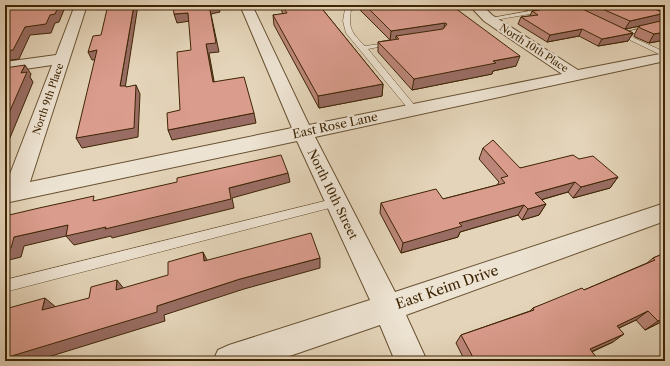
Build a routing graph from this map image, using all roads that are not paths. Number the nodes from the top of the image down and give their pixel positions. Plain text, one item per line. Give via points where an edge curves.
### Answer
1 (80, 5) edge
2 (246, 5) edge
3 (382, 5) edge
4 (475, 5) edge
5 (634, 5) edge
6 (346, 7) edge
7 (552, 9) edge
8 (665, 18) edge
9 (489, 19) junction
10 (665, 24) edge
11 (402, 42) edge
12 (363, 48) junction
13 (665, 56) edge
14 (62, 59) junction
15 (5, 67) edge
16 (576, 76) junction
17 (413, 109) junction
18 (302, 132) junction
19 (10, 194) edge
20 (337, 202) junction
21 (665, 212) edge
22 (5, 286) edge
23 (388, 308) junction
24 (229, 361) edge
25 (410, 361) edge

1 - 14 street, North 9th Place
2 - 18 street, North 10th Street
3 - 6 lane
4 - 9 street, North 10th Place
5 - 8 street
6 - 12 lane via 348,32
7 - 9 lane
9 - 16 street, North 10th Place
10 - 13 lane via 622,32 632,40
11 - 12 lane
12 - 17 lane
13 - 16 street, East Rose Lane
14 - 15 street
14 - 19 street, North 9th Place
16 - 17 street, East Rose Lane
17 - 18 street, East Rose Lane
18 - 19 street, East Rose Lane
18 - 20 street, North 10th Street
20 - 22 lane
20 - 23 street, North 10th Street
21 - 23 street, East Keim Drive
23 - 24 street, East Keim Drive
23 - 25 street, North 10th Street

